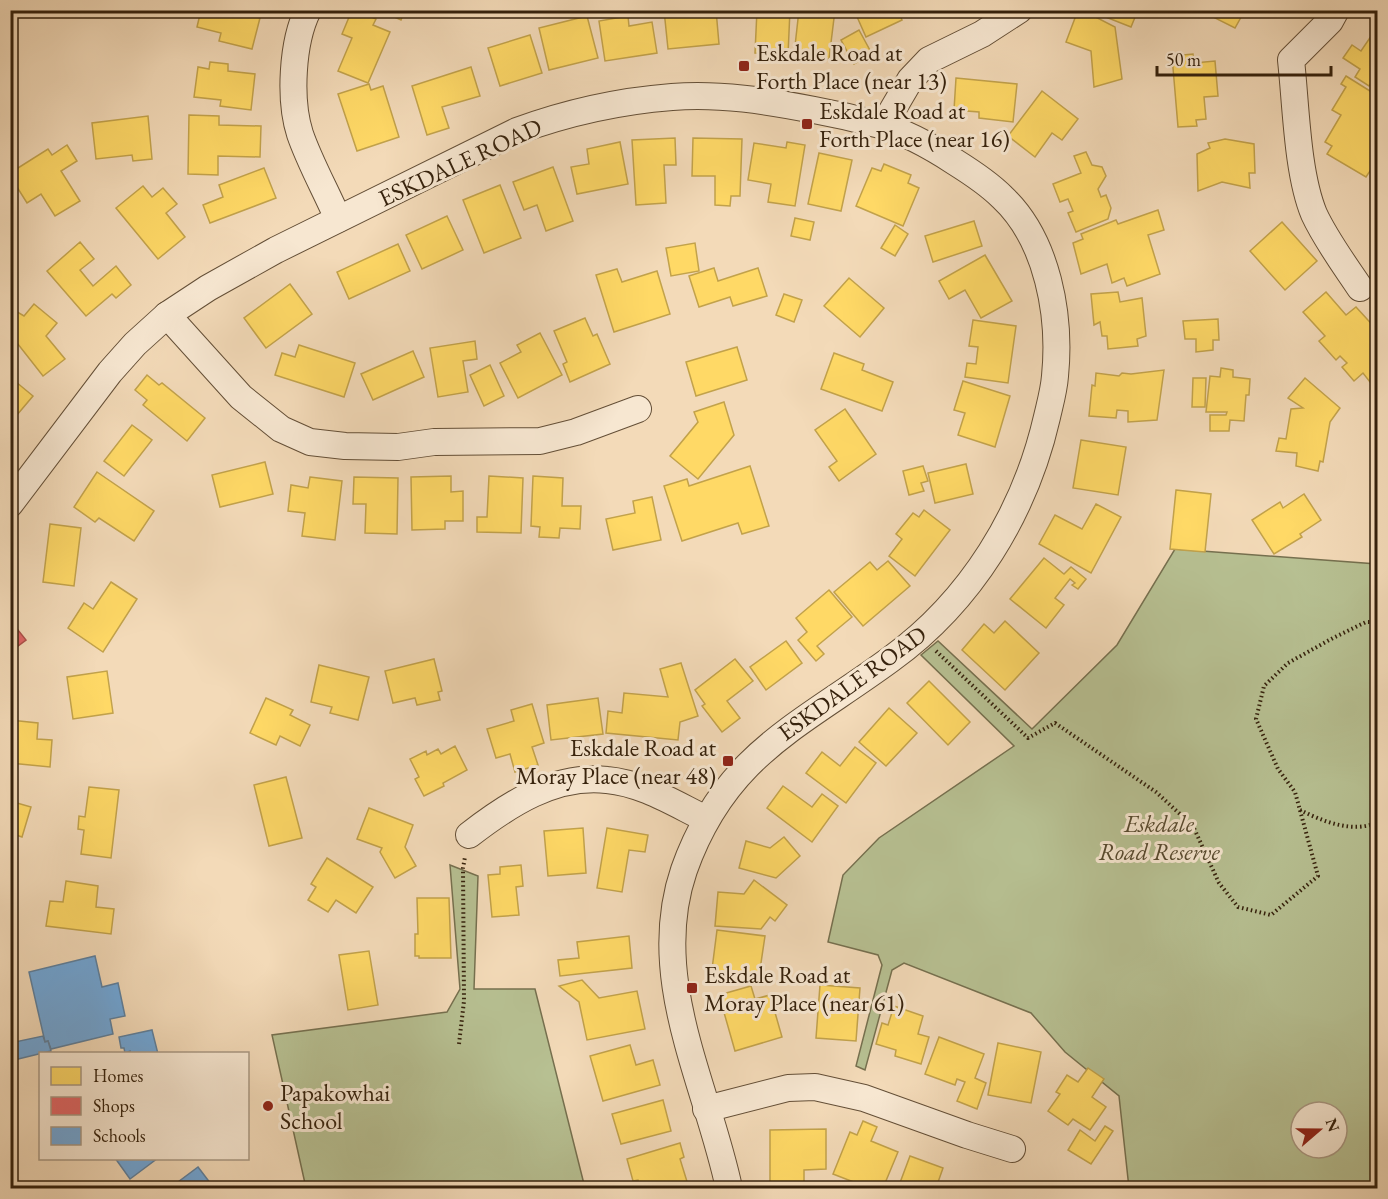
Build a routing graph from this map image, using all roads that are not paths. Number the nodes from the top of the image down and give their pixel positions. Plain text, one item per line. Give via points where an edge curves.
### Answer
1 (308, 10) edge
2 (1019, 10) edge
3 (1336, 10) edge
4 (883, 126) junction
5 (338, 219) junction
6 (1360, 288) dead end
7 (167, 315) junction
8 (638, 409) dead end
9 (10, 504) edge
10 (706, 819) junction
11 (469, 835) road end
12 (706, 1109) junction
13 (1012, 1149) dead end
14 (729, 1188) edge

1 - 5 street via 295,64 296,112 300,133
2 - 4 street via 982,34 929,60 910,80
3 - 6 street via 1291,60 1308,198 1323,231
4 - 5 street, ESKDALE ROAD via 792,106 713,96 650,99 555,118 517,131
4 - 10 street, ESKDALE ROAD via 938,151 974,174 1004,198 1027,228 1055,306 1055,377 1042,439 1021,500 975,577 948,609 893,658 776,738 746,765
5 - 7 street, ESKDALE ROAD
7 - 8 street via 241,397 281,429 310,442 398,447 434,442 540,441
7 - 9 street, ESKDALE ROAD via 110,372
10 - 11 street via 628,784 581,780 550,786 520,800
10 - 12 street, ESKDALE ROAD via 676,897 672,953 687,1042
12 - 13 street via 788,1088 815,1087 864,1098
12 - 14 street, ESKDALE ROAD

